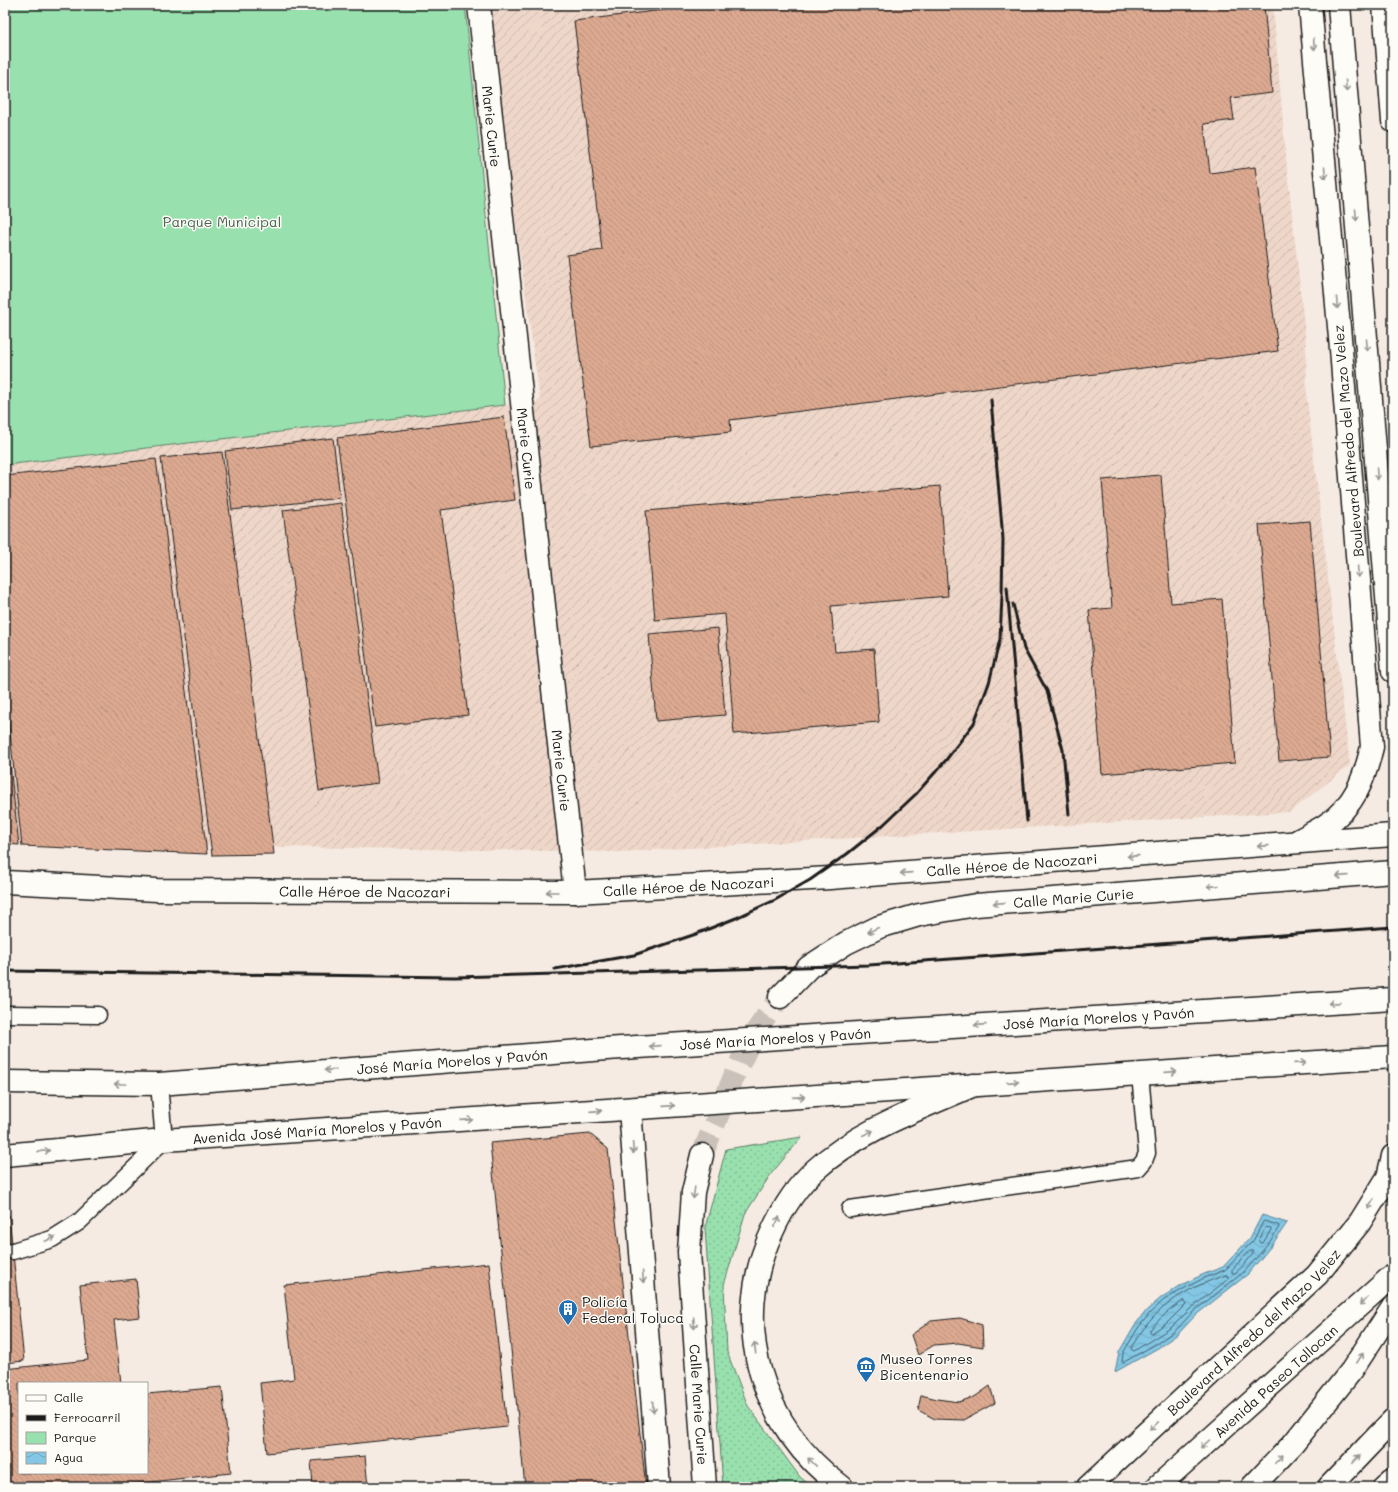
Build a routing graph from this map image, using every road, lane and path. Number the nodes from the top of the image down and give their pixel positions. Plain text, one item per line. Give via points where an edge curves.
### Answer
1 (479, 5) edge
2 (1310, 5) edge
3 (1339, 5) edge
4 (1384, 5) edge
5 (1393, 120) edge
6 (1393, 671) edge
7 (1393, 835) edge
8 (1292, 844) junction
9 (1387, 872) edge
10 (5, 882) edge
11 (575, 892) junction
12 (780, 997) tunnel mouth
13 (1383, 1000) edge
14 (5, 1014) edge
15 (98, 1015) dead end
16 (1386, 1057) edge
17 (1140, 1074) junction
18 (5, 1082) edge
19 (159, 1084) junction
20 (974, 1085) junction
21 (630, 1109) junction
22 (164, 1140) junction
23 (5, 1155) edge
24 (702, 1155) tunnel mouth
25 (1393, 1156) edge
26 (850, 1209) dead end
27 (13, 1251) dead end
28 (1393, 1275) edge
29 (1393, 1307) edge
30 (1393, 1420) edge
31 (1393, 1480) edge
32 (659, 1487) edge
33 (705, 1487) edge
34 (842, 1487) edge
35 (1088, 1487) edge
36 (1157, 1487) edge
37 (1252, 1487) edge
38 (1329, 1487) edge
39 (1385, 1487) edge

1 - 11 main road, Marie Curie
2 -> 8 main road, Boulevard Alfredo del Mazo Velez via 1341,349 1372,747 1365,773 1350,802 1326,825
3 -> 6 main road, Boulevard Alfredo del Mazo Velez
4 - 5 main road
7 - 8 main road, Calle Héroe de Nacozari
8 -> 11 main road, Calle Héroe de Nacozari via 830,878
9 -> 12 main road, Calle Marie Curie via 976,905 919,915 879,927 846,943 809,967
11 -> 10 main road, Calle Héroe de Nacozari via 157,890
13 -> 19 main road, José María Morelos y Pavón via 614,1048
14 - 15 lane
17 -> 16 main road
20 -> 17 main road
17 - 26 lane via 1148,1153 1138,1168
19 -> 18 main road, José María Morelos y Pavón
19 - 22 lane
21 -> 20 main road
34 -> 20 main road via 808,1458 790,1436 775,1412 764,1386 756,1358 753,1300 766,1244 794,1193 813,1171 836,1152 860,1137
22 -> 21 main road, Avenida José María Morelos y Pavón
21 -> 32 main road
23 -> 22 main road, Avenida José María Morelos y Pavón
27 -> 22 lane via 52,1239 79,1222
24 -> 33 main road, Calle Marie Curie via 693,1192 689,1252
25 -> 35 main road, Boulevard Alfredo del Mazo Velez via 1388,1176 1364,1215 1318,1275
28 -> 36 main road, Avenida Paseo Tollocan
37 -> 29 main road via 1293,1444 1352,1370
38 -> 30 main road
31 - 39 main road

